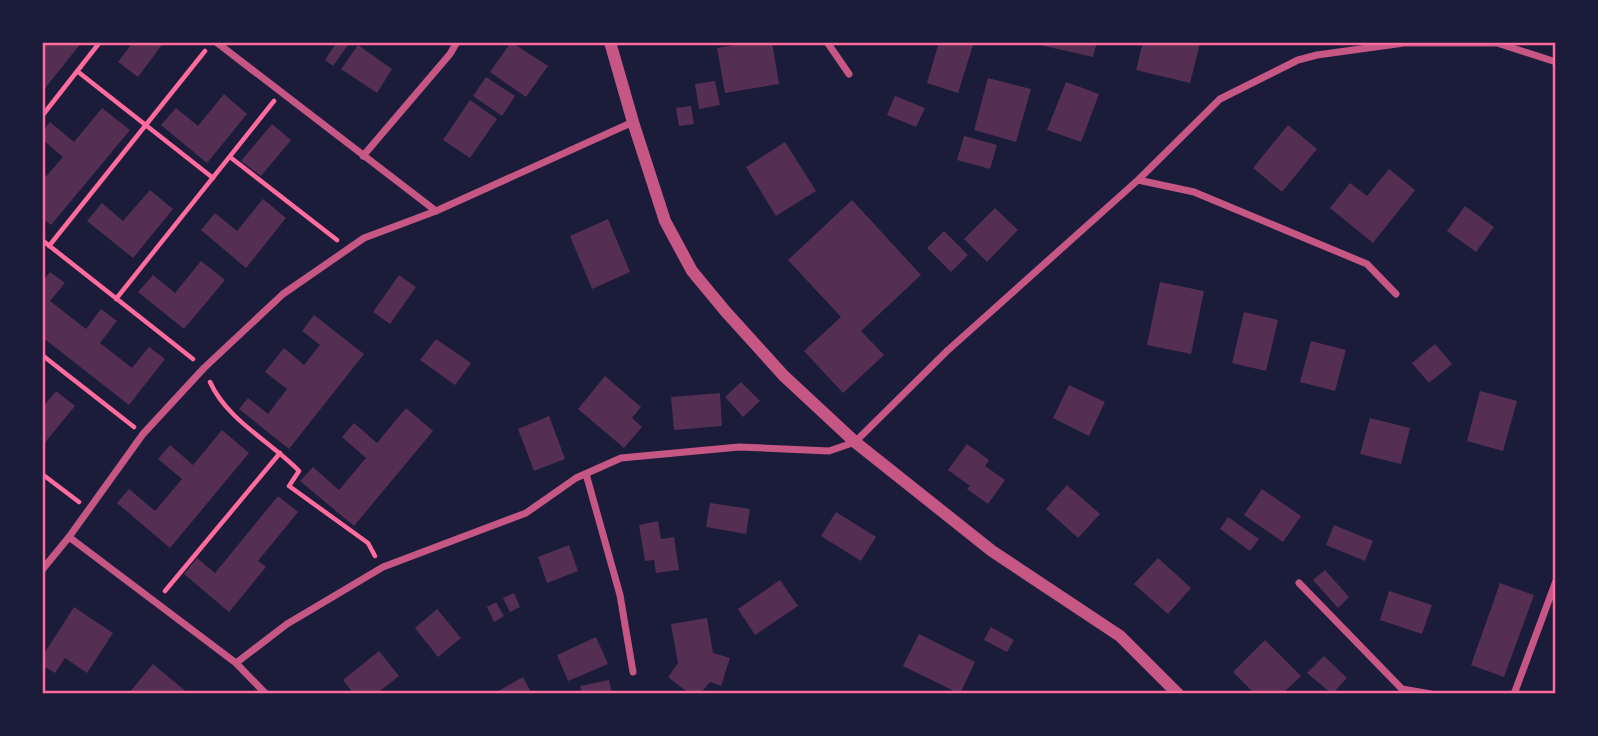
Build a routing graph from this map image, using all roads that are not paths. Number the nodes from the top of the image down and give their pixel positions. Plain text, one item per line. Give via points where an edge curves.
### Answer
1 (214, 42) edge
2 (457, 42) edge
3 (610, 42) edge
4 (827, 42) edge
5 (1556, 62) edge
6 (849, 74) dead end
7 (633, 122) junction
8 (363, 156) junction
9 (1138, 180) junction
10 (436, 211) junction
11 (1396, 294) dead end
12 (855, 442) junction
13 (586, 474) junction
14 (69, 537) junction
15 (42, 570) edge
16 (1556, 580) edge
17 (1299, 583) dead end
18 (236, 663) junction
19 (633, 672) dead end
20 (266, 694) edge
21 (1178, 694) edge
22 (1431, 694) edge
23 (1514, 694) edge

1 - 8 street
2 - 8 street
3 - 7 street
4 - 6 street
5 - 9 street via 1497,43 1404,43 1298,60 1220,99
7 - 10 street
7 - 12 street via 665,221 692,271 784,376
8 - 10 street
9 - 11 street via 1194,192 1367,264
9 - 12 street via 947,351
10 - 14 street via 364,238 283,294 143,433
12 - 13 street via 829,451 739,447 621,458
12 - 21 street via 992,551 1120,636
13 - 18 street via 526,513 383,567 287,624
13 - 19 street via 620,595
14 - 15 street
14 - 18 street
16 - 23 street
17 - 22 street via 1402,689
18 - 20 street

